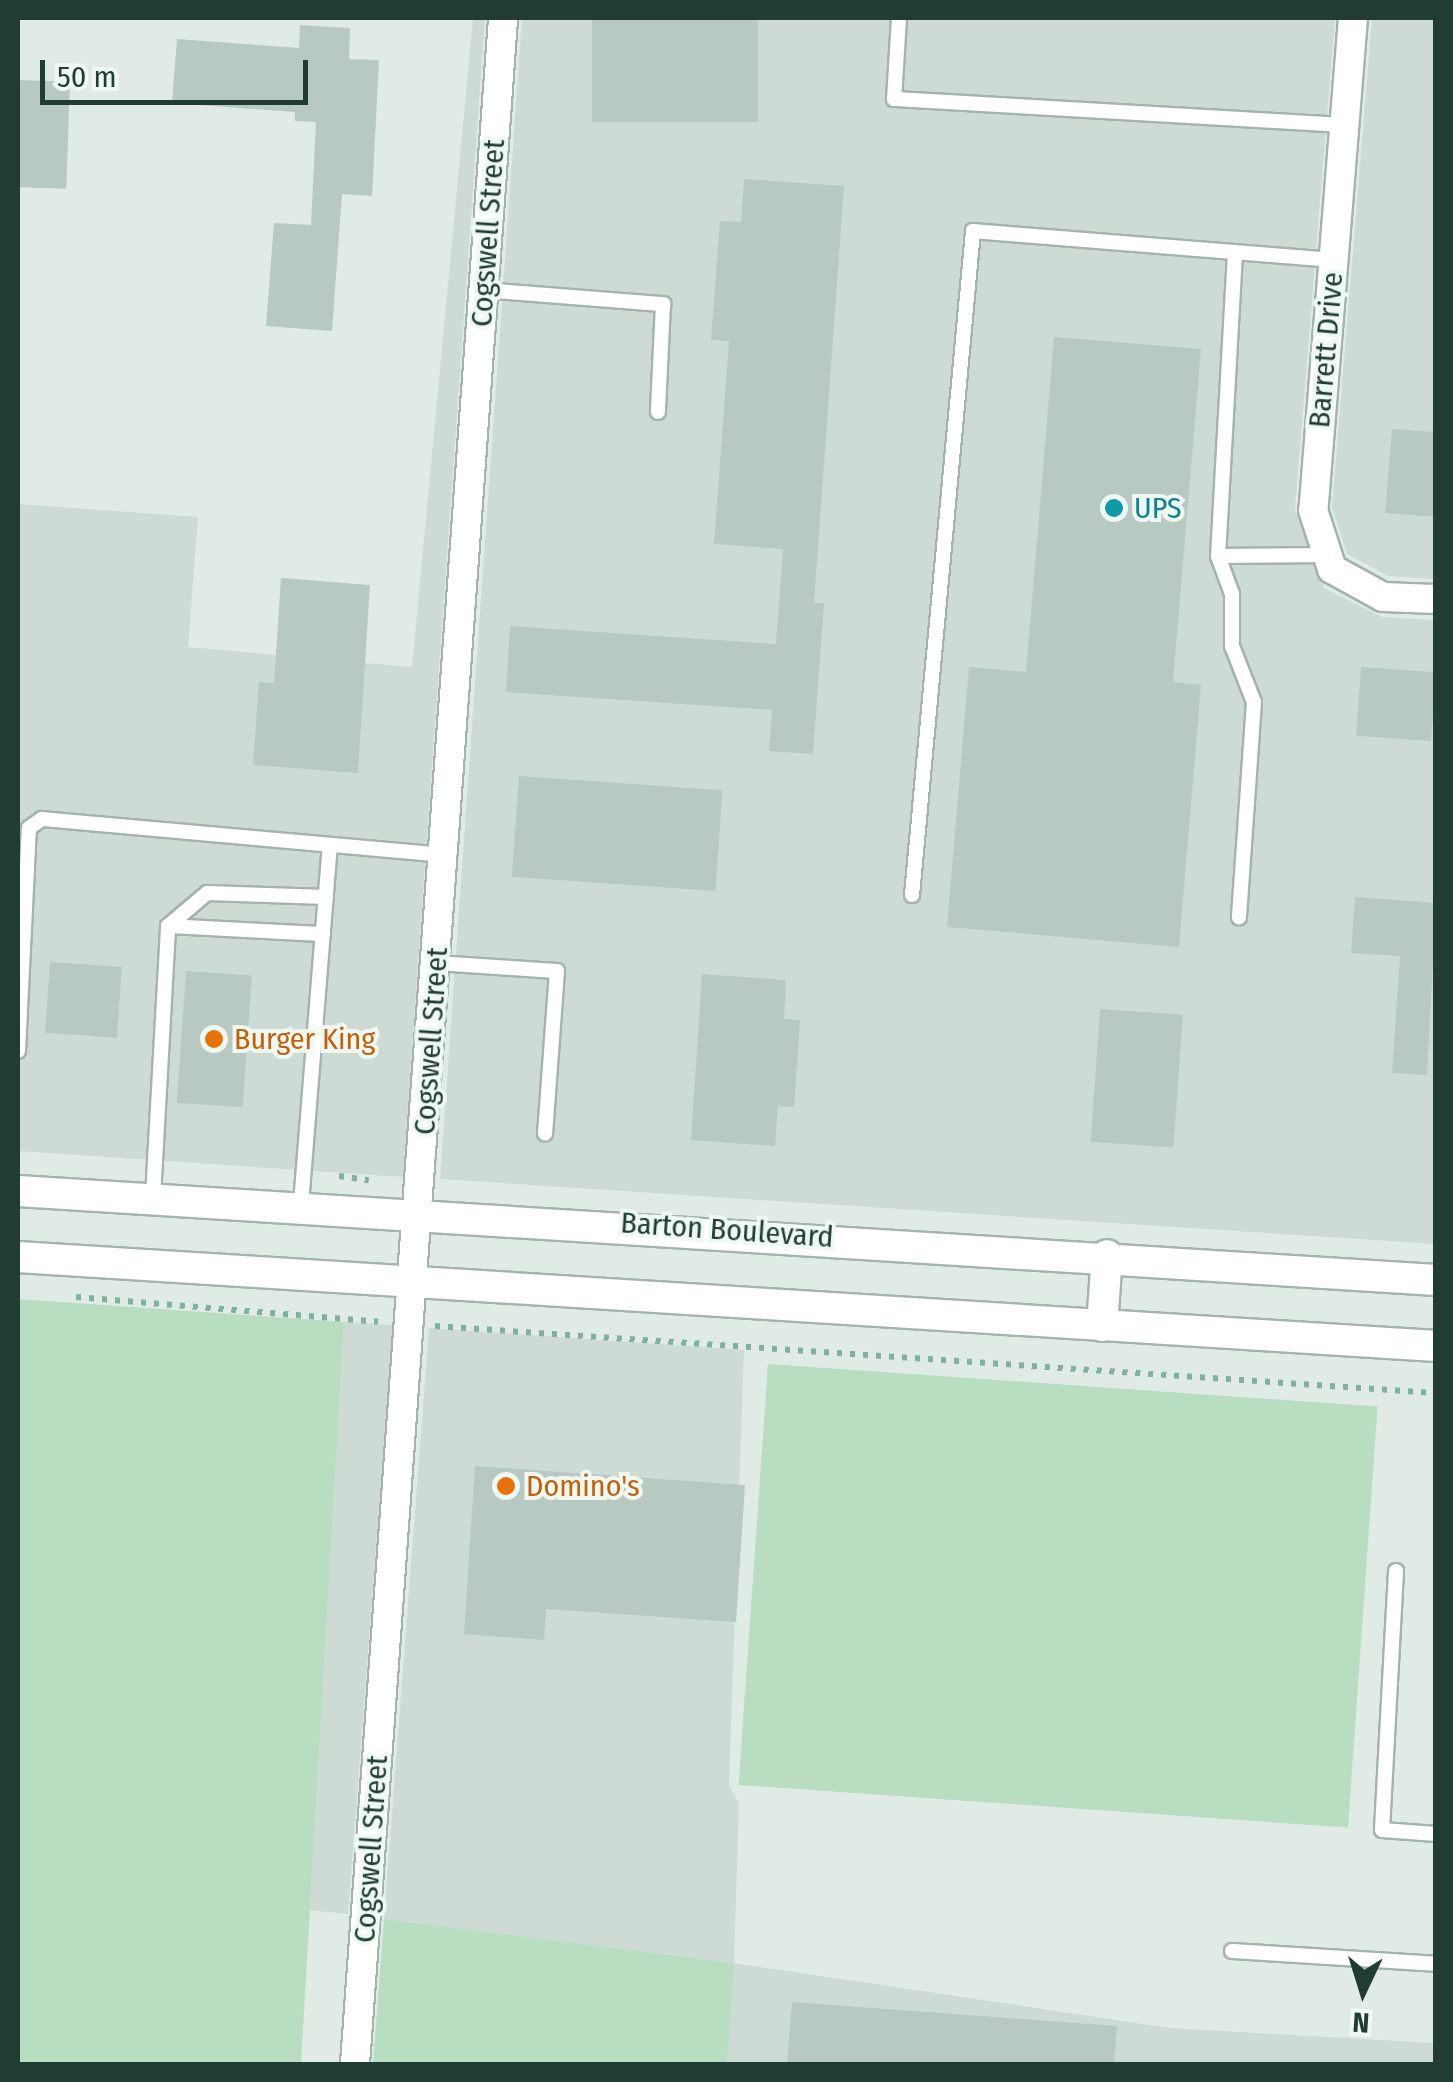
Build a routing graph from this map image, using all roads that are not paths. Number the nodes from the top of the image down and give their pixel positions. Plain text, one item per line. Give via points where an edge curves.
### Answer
1 (504, 18) edge
2 (899, 18) edge
3 (1353, 18) edge
4 (1344, 124) junction
5 (1234, 253) junction
6 (1334, 260) junction
7 (484, 290) junction
8 (658, 412) dead end
9 (1328, 555) junction
10 (1218, 556) junction
11 (1436, 599) edge
12 (330, 845) junction
13 (444, 855) junction
14 (912, 894) dead end
15 (326, 897) junction
16 (1239, 917) dead end
17 (168, 926) junction
18 (323, 934) junction
19 (436, 964) junction
20 (18, 1050) edge
21 (545, 1134) dead end
22 (18, 1191) edge
23 (153, 1197) junction
24 (301, 1204) junction
25 (419, 1210) junction
26 (1107, 1255) junction
27 (18, 1257) edge
28 (1436, 1280) edge
29 (414, 1286) junction
30 (1102, 1326) junction
31 (1436, 1346) edge
32 (1396, 1571) dead end
33 (1436, 1834) edge
34 (1232, 1951) dead end
35 (1436, 1964) edge
36 (355, 2064) edge

1 - 7 street, Cogswell Street
2 - 4 lane via 894,99
3 - 4 street, Barrett Drive
4 - 6 street, Barrett Drive
5 - 6 lane
5 - 10 lane
5 - 14 lane via 973,231
6 - 9 street, Barrett Drive via 1313,510
7 - 8 lane via 663,304
7 - 13 street, Cogswell Street
9 - 10 lane
9 - 11 street via 1332,569 1383,596
10 - 16 lane via 1232,594 1232,646 1254,702
12 - 13 lane
12 - 15 lane
12 - 20 lane via 42,819 30,828
13 - 19 street, Cogswell Street
15 - 17 lane via 207,894
15 - 18 lane
17 - 18 lane
17 - 23 lane
18 - 24 lane
19 - 21 lane via 557,972
19 - 25 street, Cogswell Street
22 - 23 main road, Barton Boulevard
23 - 24 main road, Barton Boulevard
24 - 25 main road, Barton Boulevard
25 - 26 main road, Barton Boulevard
25 - 29 street, Cogswell Street
26 - 28 main road, Barton Boulevard
26 - 30 main road
27 - 29 main road
29 - 30 main road
29 - 36 street, Cogswell Street
30 - 31 main road
32 - 33 lane via 1382,1830
34 - 35 lane

